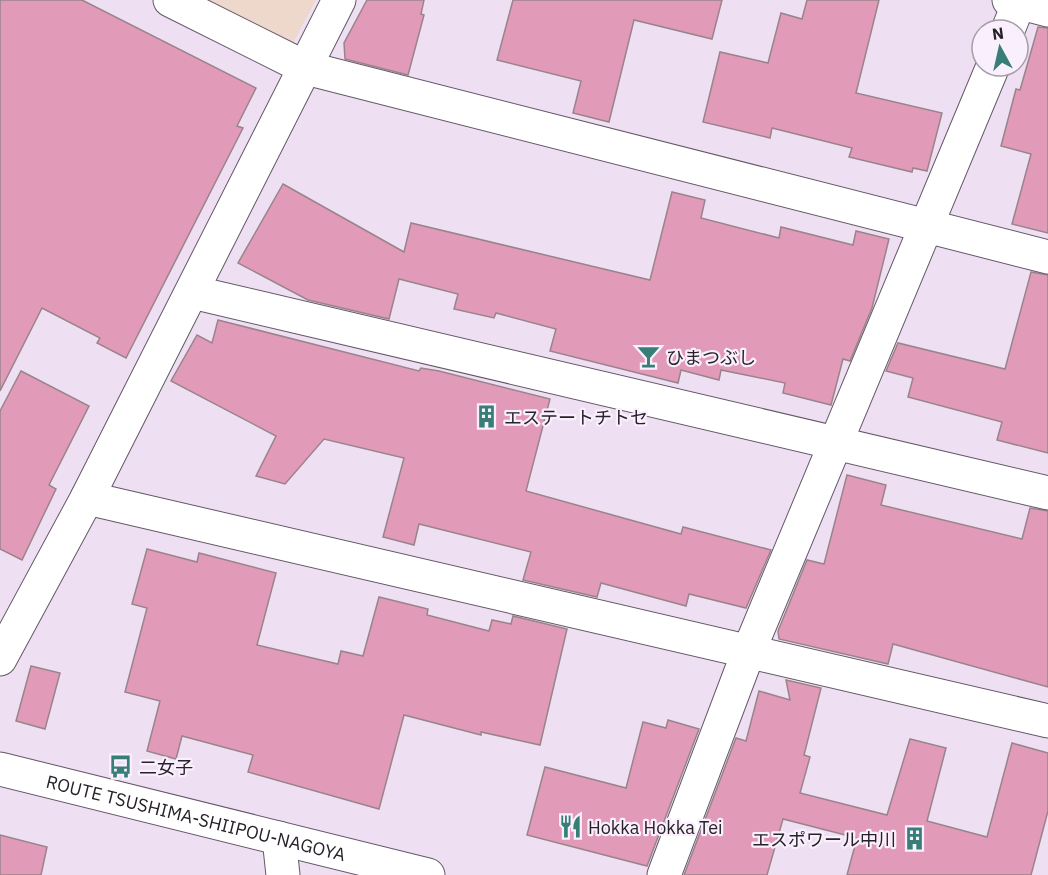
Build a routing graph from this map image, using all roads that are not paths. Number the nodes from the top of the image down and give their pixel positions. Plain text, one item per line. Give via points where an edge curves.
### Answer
1 (170, 0) edge
2 (339, 0) edge
3 (306, 68) junction
4 (988, 78) edge
5 (926, 225) junction
6 (1048, 257) edge
7 (192, 292) junction
8 (836, 442) junction
9 (1048, 493) edge
10 (87, 498) junction
11 (748, 654) junction
12 (0, 659) edge
13 (1048, 722) edge
14 (0, 769) edge
15 (279, 838) junction
16 (283, 875) edge
17 (428, 875) edge
18 (664, 875) edge

1 - 3 street
2 - 3 street
3 - 5 street
3 - 7 street
4 - 5 street
5 - 6 street
5 - 8 street
7 - 8 street
7 - 10 street
8 - 9 street
8 - 11 street
10 - 11 street
10 - 12 street
11 - 13 street
11 - 18 street
14 - 15 street, ROUTE TSUSHIMA-SHIIPOU-NAGOYA
15 - 16 street
15 - 17 street, ROUTE TSUSHIMA-SHIIPOU-NAGOYA

